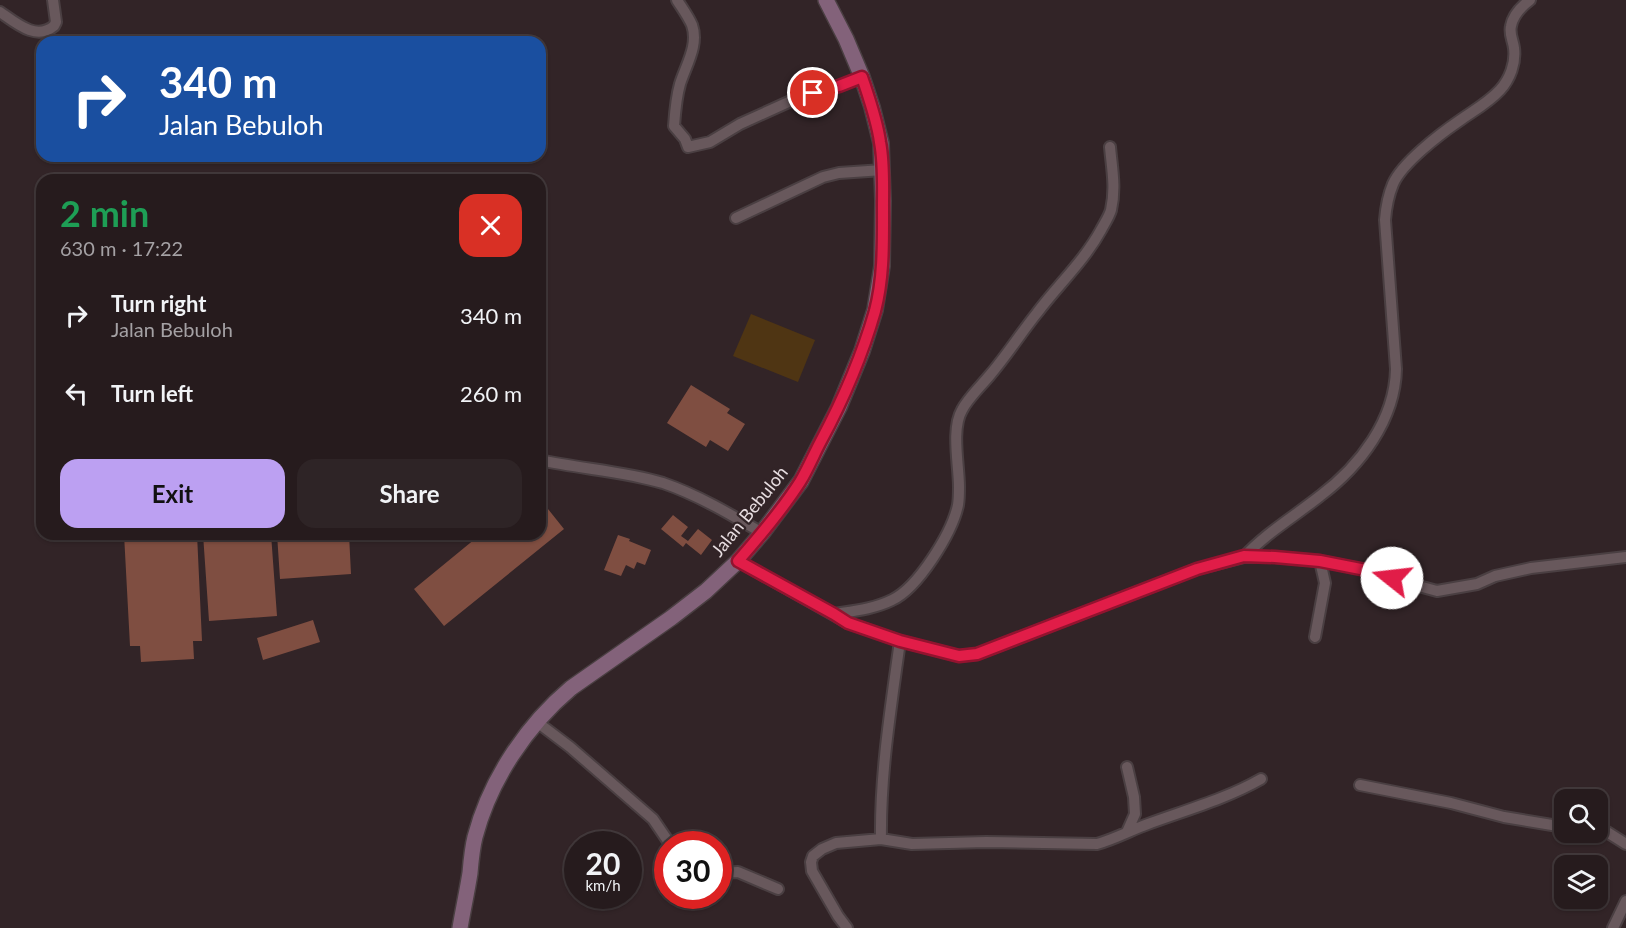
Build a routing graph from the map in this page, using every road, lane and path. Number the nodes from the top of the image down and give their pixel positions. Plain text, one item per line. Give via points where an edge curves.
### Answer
1 (53, 0) edge
2 (677, 0) edge
3 (826, 0) edge
4 (1530, 0) edge
5 (0, 12) edge
6 (862, 77) junction
7 (1110, 147) dead end
8 (883, 170) junction
9 (736, 218) dead end
10 (546, 461) edge
11 (762, 533) junction
12 (1244, 556) junction
13 (1626, 557) edge
14 (738, 561) junction
15 (1320, 561) junction
16 (834, 614) junction
17 (1315, 637) dead end
18 (900, 641) junction
19 (537, 722) junction
20 (1127, 767) dead end
21 (1261, 779) dead end
22 (1360, 785) dead end
23 (1554, 825) edge
24 (661, 831) edge
25 (1127, 832) junction
26 (1608, 833) edge
27 (881, 839) junction
28 (1626, 844) edge
29 (732, 872) edge
30 (778, 889) dead end
31 (1626, 901) edge
32 (460, 928) edge
33 (847, 928) edge
34 (1613, 928) edge

1 - 5 street via 56,21 43,33 32,32
2 - 6 street via 693,31 674,126 688,147 710,142 793,100
3 - 6 main road, Jalan Bebuloh
4 - 12 street via 1511,26 1514,63 1507,81 1487,103 1438,136 1405,167 1387,201 1396,383 1383,421 1355,465
6 - 8 main road, Jalan Bebuloh via 879,134
7 - 16 street via 1115,188 1110,213 1095,241 957,421 958,505 943,541 904,593 876,606
8 - 9 street via 823,177
8 - 11 main road, Jalan Bebuloh via 882,266 875,310 862,351 801,481
10 - 11 street via 662,483 698,497
11 - 14 main road, Jalan Bebuloh
12 - 15 street
12 - 18 street via 1197,569 977,654 959,656
13 - 15 street via 1531,568 1437,591 1381,573
14 - 16 street
14 - 19 main road, Jalan Bebuloh via 671,618 556,700
15 - 17 street via 1325,583
16 - 18 street via 848,623
18 - 27 street via 885,752
19 - 24 street via 653,819
19 - 32 main road, Jalan Bebuloh via 488,798 475,838
20 - 25 street via 1135,814
21 - 25 street
22 - 23 street
25 - 27 street via 1097,844 912,844
26 - 28 street
27 - 33 street via 837,843 813,856 812,871
29 - 30 street
31 - 34 street

